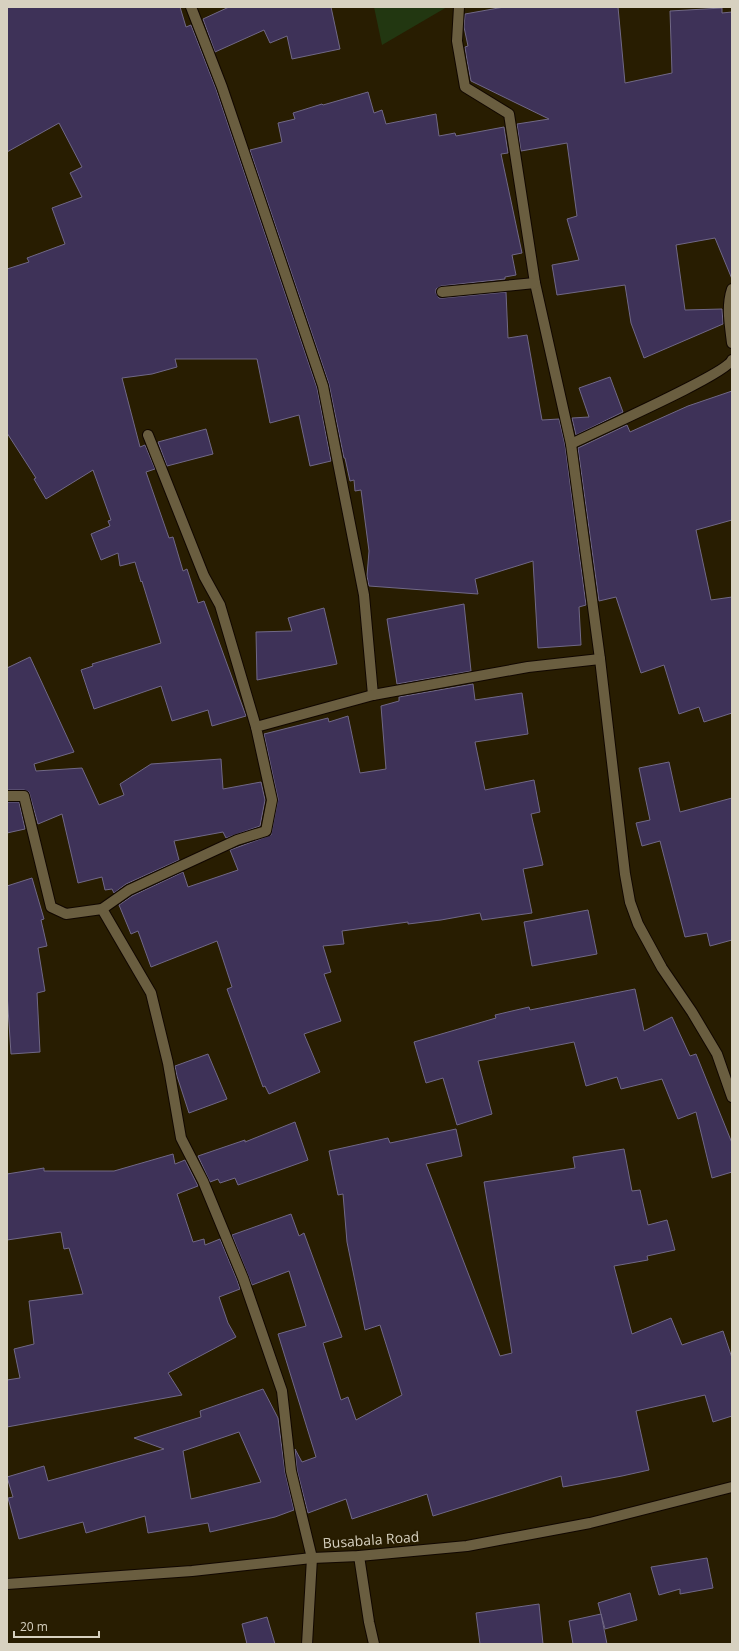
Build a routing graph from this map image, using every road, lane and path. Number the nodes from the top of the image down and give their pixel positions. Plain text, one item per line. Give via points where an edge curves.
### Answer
1 (192, 7) edge
2 (459, 7) edge
3 (535, 283) junction
4 (732, 289) edge
5 (442, 292) dead end
6 (732, 343) edge
7 (732, 360) edge
8 (148, 435) dead end
9 (570, 444) junction
10 (600, 658) junction
11 (372, 695) junction
12 (256, 727) junction
13 (7, 796) edge
14 (102, 909) junction
15 (732, 1097) edge
16 (732, 1487) edge
17 (359, 1556) junction
18 (312, 1558) junction
19 (7, 1584) edge
20 (307, 1644) edge
21 (374, 1644) edge

1 - 11 street via 222,87 323,386 364,595
2 - 3 street via 457,40 465,86 509,114
3 - 5 street
3 - 9 street
4 - 6 street via 728,318
7 - 9 street via 725,368 698,383
8 - 12 street via 204,576 220,605
9 - 10 street
10 - 11 street via 528,667
10 - 15 street via 630,902 638,924 662,968 717,1054
11 - 12 street
12 - 14 street via 272,800 266,830 237,840 129,890
13 - 14 street via 24,796 51,907 66,914
14 - 18 street via 151,993 168,1063 181,1138 203,1181 243,1278 282,1391 291,1471
16 - 17 street, Busabala Road via 590,1523 475,1545
17 - 18 street, Busabala Road
17 - 21 street
18 - 19 street, Busabala Road via 192,1571
18 - 20 street

